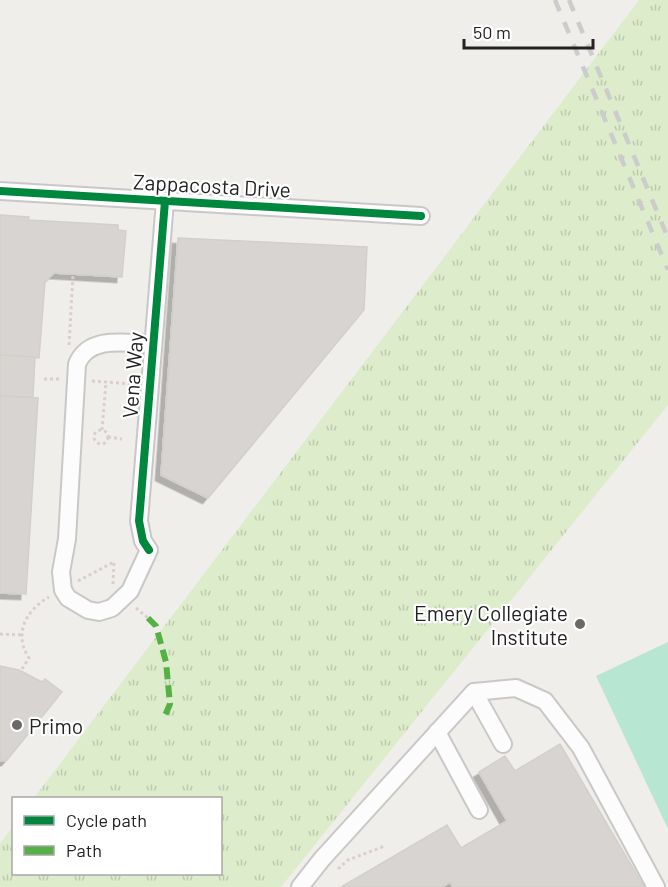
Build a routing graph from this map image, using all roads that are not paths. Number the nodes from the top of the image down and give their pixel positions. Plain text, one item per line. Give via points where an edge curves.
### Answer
1 (0, 191) edge
2 (165, 201) junction
3 (421, 216) dead end
4 (152, 345) junction
5 (474, 692) junction
6 (437, 732) junction
7 (503, 744) dead end
8 (479, 810) dead end
9 (300, 887) edge
10 (656, 887) edge

1 - 2 street, Zappacosta Drive
2 - 3 street, Zappacosta Drive
2 - 4 street, Vena Way
4 - 4 street, Vena Way via 99,344 80,357 67,539 61,572 68,598 88,610 112,608 130,591 148,550 139,520
5 - 6 street
5 - 7 street
5 - 10 street via 516,688 545,701 581,748
6 - 8 street
6 - 9 street

